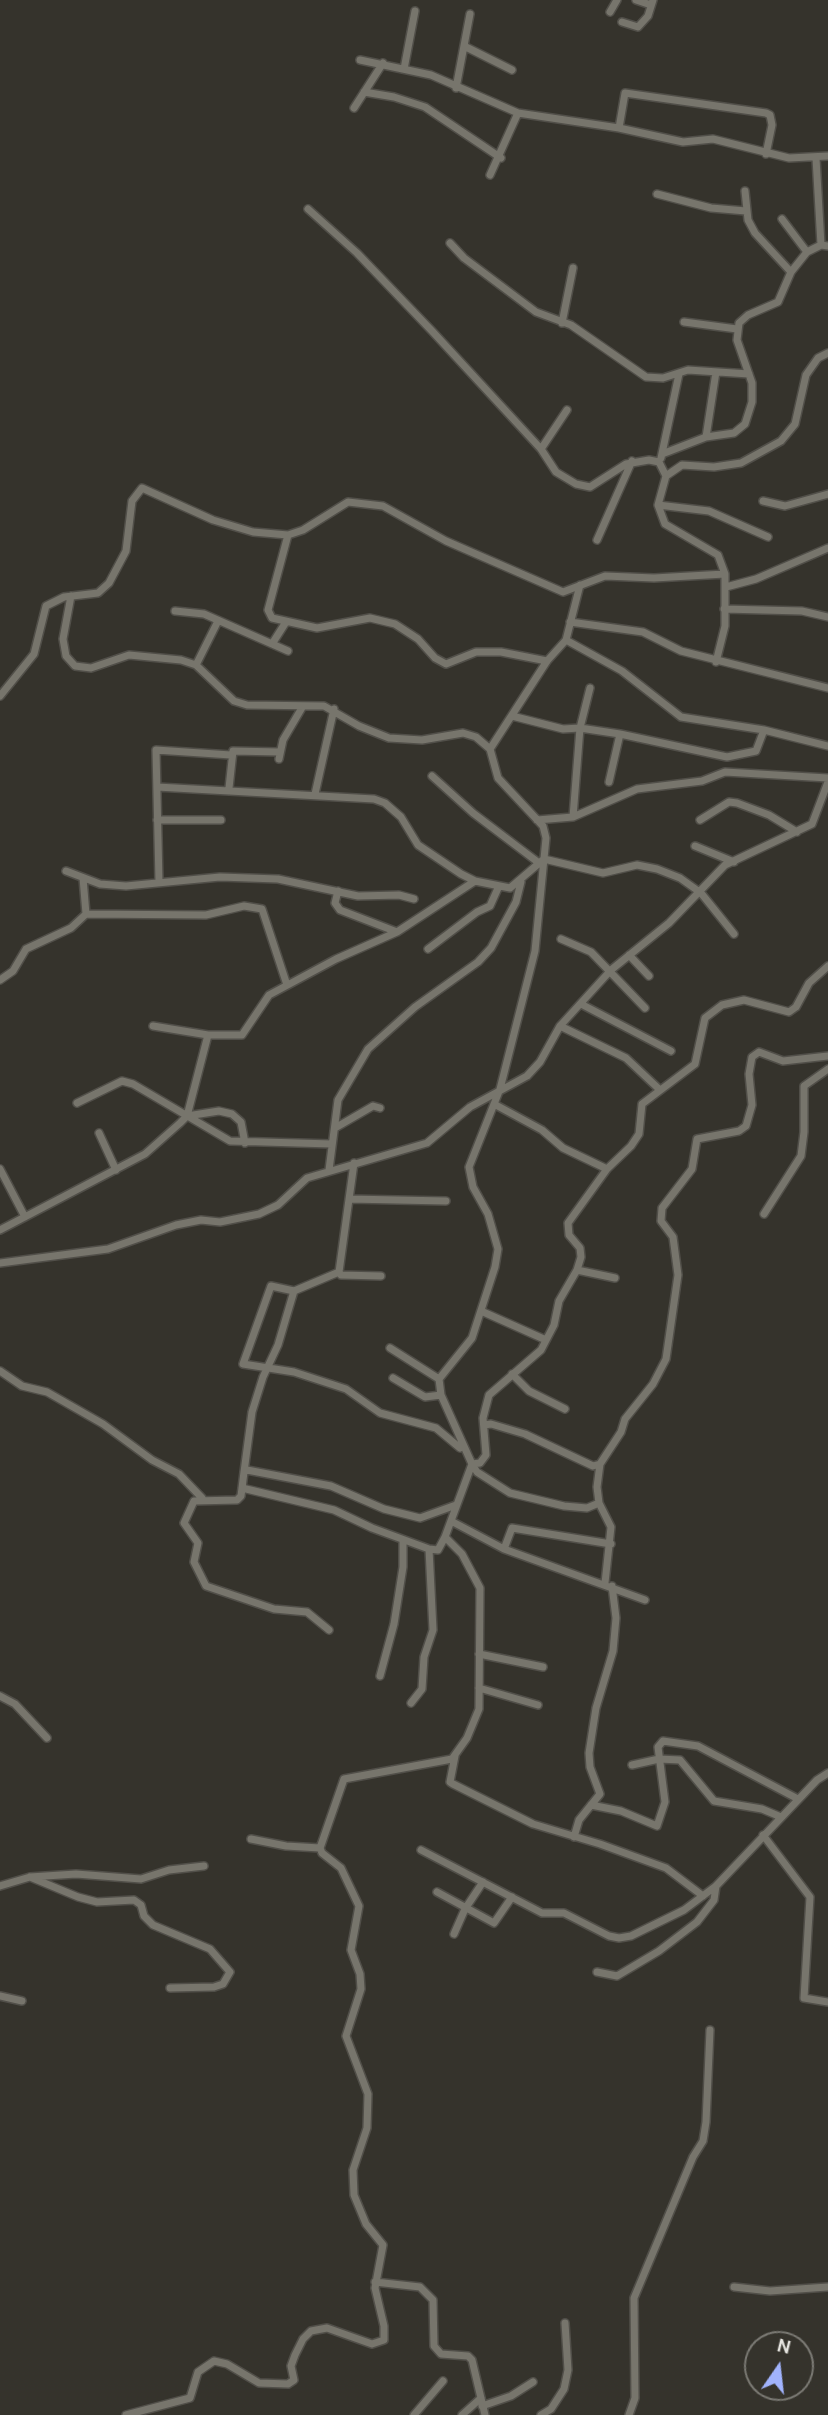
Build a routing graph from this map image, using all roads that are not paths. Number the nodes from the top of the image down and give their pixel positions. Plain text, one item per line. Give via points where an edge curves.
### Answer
1 (617, 0) edge
2 (636, 0) edge
3 (652, 2) edge
4 (415, 10) dead end
5 (610, 12) dead end
6 (470, 14) dead end
7 (622, 22) dead end
8 (464, 46) junction
9 (360, 60) dead end
10 (383, 63) junction
11 (404, 68) junction
12 (512, 70) dead end
13 (456, 88) junction
14 (364, 92) junction
15 (354, 108) dead end
16 (518, 113) junction
17 (619, 128) junction
18 (766, 154) junction
19 (828, 156) edge
20 (500, 158) junction
21 (816, 158) junction
22 (490, 175) dead end
23 (745, 191) dead end
24 (657, 194) dead end
25 (308, 209) dead end
26 (746, 211) junction
27 (782, 219) dead end
28 (450, 243) dead end
29 (824, 245) edge
30 (807, 252) junction
31 (573, 268) dead end
32 (791, 272) junction
33 (684, 322) dead end
34 (562, 323) junction
35 (737, 329) junction
36 (828, 353) edge
37 (716, 372) junction
38 (679, 373) junction
39 (749, 374) junction
40 (567, 410) dead end
41 (706, 437) junction
42 (541, 449) junction
43 (661, 458) junction
44 (632, 461) junction
45 (666, 476) junction
46 (828, 494) edge
47 (763, 501) dead end
48 (658, 505) junction
49 (288, 535) junction
50 (768, 537) dead end
51 (597, 540) dead end
52 (828, 548) edge
53 (725, 574) junction
54 (580, 585) junction
55 (726, 587) junction
56 (71, 596) junction
57 (724, 610) junction
58 (175, 611) dead end
59 (828, 617) edge
60 (218, 621) junction
61 (286, 622) junction
62 (570, 622) junction
63 (566, 640) junction
64 (272, 644) junction
65 (288, 651) dead end
66 (547, 662) junction
67 (716, 662) junction
68 (196, 665) junction
69 (590, 688) dead end
70 (828, 688) edge
71 (0, 696) edge
72 (303, 706) junction
73 (334, 709) junction
74 (512, 716) junction
75 (580, 728) junction
76 (764, 730) junction
77 (620, 734) junction
78 (828, 746) edge
79 (490, 749) junction
80 (231, 755) junction
81 (432, 776) dead end
82 (828, 780) edge
83 (609, 782) dead end
84 (157, 787) junction
85 (229, 788) junction
86 (314, 794) junction
87 (573, 817) junction
88 (158, 820) junction
89 (220, 820) dead end
90 (537, 820) junction
91 (700, 820) dead end
92 (797, 832) junction
93 (695, 846) dead end
94 (541, 861) junction
95 (734, 862) junction
96 (65, 871) dead end
97 (83, 878) junction
98 (475, 881) junction
99 (159, 882) junction
100 (521, 882) junction
101 (499, 886) junction
102 (338, 891) junction
103 (701, 893) junction
104 (414, 899) dead end
105 (86, 914) junction
106 (397, 932) junction
107 (734, 933) dead end
108 (561, 939) dead end
109 (428, 949) dead end
110 (629, 955) junction
111 (828, 966) edge
112 (611, 970) junction
113 (649, 976) dead end
114 (0, 980) edge
115 (287, 985) junction
116 (580, 1004) junction
117 (645, 1008) dead end
118 (153, 1026) dead end
119 (561, 1026) junction
120 (208, 1035) junction
121 (671, 1051) dead end
122 (828, 1056) edge
123 (828, 1069) edge
124 (500, 1089) junction
125 (660, 1090) junction
126 (77, 1103) dead end
127 (494, 1104) junction
128 (380, 1108) dead end
129 (187, 1116) junction
130 (335, 1128) junction
131 (99, 1133) dead end
132 (244, 1143) junction
133 (332, 1144) junction
134 (354, 1163) junction
135 (0, 1169) edge
136 (607, 1169) junction
137 (116, 1170) junction
138 (329, 1170) junction
139 (349, 1199) junction
140 (446, 1201) dead end
141 (764, 1214) dead end
142 (25, 1217) junction
143 (0, 1230) edge
144 (0, 1263) edge
145 (577, 1270) junction
146 (339, 1272) junction
147 (381, 1276) dead end
148 (615, 1278) dead end
149 (294, 1291) junction
150 (481, 1311) junction
151 (546, 1340) junction
152 (390, 1348) dead end
153 (268, 1367) junction
154 (0, 1371) edge
155 (512, 1374) junction
156 (393, 1378) dead end
157 (439, 1379) junction
158 (441, 1395) junction
159 (565, 1409) dead end
160 (484, 1425) junction
161 (465, 1454) junction
162 (472, 1464) junction
163 (600, 1464) junction
164 (244, 1472) junction
165 (242, 1488) junction
166 (202, 1499) junction
167 (600, 1503) junction
168 (456, 1505) junction
169 (451, 1521) junction
170 (445, 1537) junction
171 (403, 1540) junction
172 (611, 1544) junction
173 (429, 1549) junction
174 (504, 1549) junction
175 (609, 1585) junction
176 (645, 1600) dead end
177 (329, 1630) dead end
178 (479, 1654) junction
179 (543, 1667) dead end
180 (380, 1676) dead end
181 (479, 1688) junction
182 (0, 1696) edge
183 (411, 1703) dead end
184 (538, 1705) dead end
185 (47, 1738) dead end
186 (455, 1755) junction
187 (659, 1759) junction
188 (632, 1765) dead end
189 (828, 1773) edge
190 (798, 1799) junction
191 (591, 1805) junction
192 (781, 1817) junction
193 (763, 1835) junction
194 (574, 1837) junction
195 (251, 1839) dead end
196 (320, 1848) junction
197 (421, 1850) dead end
198 (204, 1867) dead end
199 (30, 1877) junction
200 (483, 1882) junction
201 (0, 1886) edge
202 (716, 1886) junction
203 (438, 1892) dead end
204 (703, 1896) junction
205 (512, 1897) junction
206 (465, 1909) junction
207 (454, 1934) dead end
208 (597, 1972) dead end
209 (170, 1988) dead end
210 (0, 1996) edge
211 (22, 2001) dead end
212 (828, 2002) edge
213 (710, 2030) dead end
214 (375, 2281) junction
215 (734, 2287) dead end
216 (828, 2287) edge
217 (565, 2323) dead end
218 (443, 2381) dead end
219 (533, 2382) dead end
220 (482, 2402) junction
221 (126, 2415) edge
222 (414, 2415) edge
223 (463, 2415) edge
224 (485, 2415) edge
225 (541, 2415) edge
226 (629, 2415) edge

1 - 5 street
2 - 3 street
3 - 7 street via 638,27
4 - 11 street
6 - 8 street
8 - 12 street
8 - 13 street
9 - 10 street
10 - 11 street
10 - 14 street
11 - 13 street
13 - 16 street
14 - 15 street
14 - 20 street via 425,107
16 - 17 street
16 - 20 street
17 - 18 street via 683,142 713,139
17 - 18 street via 625,93 766,113 772,125
18 - 21 street
19 - 21 street
20 - 22 street
21 - 29 street
23 - 26 street
24 - 26 street via 711,208
25 - 42 street via 357,253
26 - 32 street via 755,233
27 - 30 street
28 - 34 street via 529,307
29 - 30 street
30 - 32 street
31 - 34 street
32 - 35 street via 778,302 745,314
33 - 35 street
34 - 38 street via 603,344 646,377
35 - 39 street
36 - 45 street via 806,375 795,424 781,440 741,463 682,465
37 - 38 street
37 - 39 street
37 - 41 street
38 - 43 street
39 - 41 street via 752,402 745,424 734,433
40 - 42 street
41 - 43 street
42 - 44 street via 556,472 590,487
43 - 44 street
43 - 45 street
44 - 51 street
45 - 48 street
46 - 47 street via 785,506
48 - 50 street via 709,511
48 - 53 street via 665,524 718,555
49 - 54 street via 348,502 369,502 554,591
49 - 56 street via 253,532 212,520 142,488 132,500 120,567 98,593
49 - 61 street via 268,610 272,618
52 - 55 street
53 - 54 street via 605,576
53 - 55 street
54 - 62 street
55 - 57 street
56 - 68 street via 63,639 66,656 75,666 92,668 129,656
56 - 71 street via 46,606 34,653
57 - 59 street via 802,611
57 - 67 street
58 - 60 street via 204,614
60 - 64 street
60 - 68 street
61 - 64 street
61 - 66 street via 317,628 370,618 395,624 446,664 476,652
62 - 63 street
62 - 67 street via 643,632
63 - 66 street
63 - 76 street via 622,671 681,717
64 - 65 street
66 - 74 street
67 - 70 street
68 - 72 street via 234,701
69 - 75 street
72 - 73 street
72 - 80 street via 279,756 236,748
73 - 79 street via 389,738 422,740 463,733
73 - 86 street
74 - 75 street via 563,729
74 - 79 street
75 - 77 street
75 - 87 street
76 - 77 street via 756,751 727,757
76 - 78 street
77 - 83 street
79 - 90 street via 498,778
80 - 84 street via 156,750
80 - 85 street
81 - 94 street via 473,813
82 - 87 street via 725,772 702,781 637,789
82 - 92 street via 812,824
84 - 85 street
84 - 88 street
85 - 86 street
86 - 98 street via 385,803 401,817 418,845
87 - 90 street
88 - 89 street
88 - 99 street
90 - 94 street via 545,838
91 - 92 street via 729,802 769,815
92 - 95 street
93 - 95 street
94 - 100 street
94 - 103 street via 603,873 637,865 680,878
94 - 124 street via 535,951
95 - 103 street via 725,865
96 - 97 street
97 - 99 street via 113,885
97 - 105 street
98 - 101 street
98 - 106 street
99 - 102 street via 278,879
100 - 101 street via 510,888
100 - 130 street via 516,902 491,948 368,1049 342,1090
101 - 109 street via 490,906
102 - 104 street
102 - 106 street via 335,903 340,910
103 - 107 street
103 - 110 street
105 - 114 street via 71,928 26,948 13,971
105 - 115 street via 184,916 244,906 262,909
106 - 115 street
108 - 112 street via 592,952
110 - 112 street
110 - 113 street
111 - 125 street via 789,1012 744,1000 722,1004 705,1018 695,1064
112 - 116 street
112 - 117 street
115 - 120 street via 269,995 242,1034
116 - 119 street
116 - 121 street
118 - 120 street
119 - 124 street via 527,1076
119 - 125 street via 625,1058
120 - 129 street
122 - 163 street via 783,1061 759,1052 750,1064 752,1105 746,1126 697,1139 692,1169 662,1208 660,1221 673,1237 678,1275 666,1359
123 - 141 street via 804,1086 801,1156
124 - 127 street
124 - 134 street via 426,1143
125 - 136 street via 642,1104 639,1134
126 - 129 street via 122,1080
127 - 136 street via 542,1130 563,1149
127 - 150 street via 470,1167 472,1187 488,1214 498,1250
128 - 130 street via 373,1106
129 - 132 street via 230,1141
129 - 132 street via 219,1111 232,1114 241,1122
129 - 137 street via 145,1154
130 - 133 street
131 - 137 street
132 - 133 street
133 - 138 street
134 - 138 street
134 - 139 street
135 - 142 street
136 - 145 street via 568,1223 569,1235 580,1248
137 - 142 street
138 - 144 street via 307,1178 278,1205 258,1214 176,1225 108,1249
139 - 140 street
139 - 146 street
142 - 143 street
145 - 148 street
145 - 151 street via 559,1301
146 - 147 street
146 - 149 street
149 - 153 street
149 - 153 street via 271,1286 260,1309 243,1364
150 - 151 street
150 - 157 street via 472,1338
151 - 155 street via 541,1350
152 - 157 street
153 - 161 street via 346,1389 380,1413 436,1428
153 - 164 street via 252,1412
154 - 166 street via 103,1424 179,1475
155 - 159 street via 529,1391
155 - 160 street via 489,1395
156 - 158 street via 425,1397
157 - 158 street
158 - 161 street
160 - 162 street via 486,1455
160 - 163 street via 525,1434 593,1466
161 - 162 street
162 - 167 street via 510,1493 564,1506 587,1508
162 - 168 street
163 - 167 street
164 - 165 street
164 - 168 street via 331,1486 384,1509 420,1518
165 - 166 street via 237,1500
165 - 171 street via 334,1510
166 - 177 street via 194,1501 184,1523 198,1543 194,1562 203,1583 274,1609 307,1612
167 - 172 street via 611,1527
168 - 169 street
169 - 170 street
169 - 174 street
170 - 173 street via 440,1548
170 - 178 street via 462,1554 480,1588
171 - 173 street
171 - 180 street via 394,1624
172 - 174 street via 512,1528
172 - 175 street
173 - 183 street via 433,1630 424,1657 422,1689
174 - 175 street
175 - 176 street
175 - 191 street via 616,1618 613,1651 589,1753 601,1789
178 - 179 street
178 - 181 street
181 - 184 street
181 - 186 street via 479,1709
182 - 185 street via 15,1704
186 - 194 street via 450,1782 533,1824
186 - 196 street via 344,1779
187 - 188 street
187 - 190 street via 663,1741 698,1746
187 - 191 street via 664,1802 657,1826
187 - 192 street via 685,1763 715,1801
189 - 190 street
190 - 192 street
191 - 194 street via 579,1820
192 - 193 street
193 - 202 street
193 - 212 street via 810,1897 804,1998
194 - 204 street via 666,1868
195 - 196 street
196 - 214 street via 341,1868 359,1906 351,1950 360,1989 346,2036 368,2094 367,2128 353,2170 354,2195 383,2245
197 - 200 street
198 - 199 street via 130,1880 76,1874
199 - 201 street
199 - 209 street via 78,1898 134,1900 153,1925 210,1949 230,1975 214,1987
200 - 205 street
200 - 206 street
202 - 204 street
202 - 208 street via 714,1900 697,1922 659,1951 617,1976
203 - 206 street
204 - 205 street via 684,1910 619,1938 564,1913 542,1913
205 - 206 street via 494,1923
206 - 207 street
210 - 211 street
213 - 226 street via 703,2141 634,2298 635,2398
214 - 220 street via 420,2287 433,2300 434,2346 441,2354 472,2360
214 - 221 street via 384,2340 372,2344 327,2328 312,2331 295,2355 294,2380 288,2384 259,2383 214,2361 198,2372 190,2398
215 - 216 street via 771,2291
217 - 225 street via 568,2370 564,2389 551,2409
218 - 222 street
219 - 220 street via 511,2396
220 - 223 street
220 - 224 street

